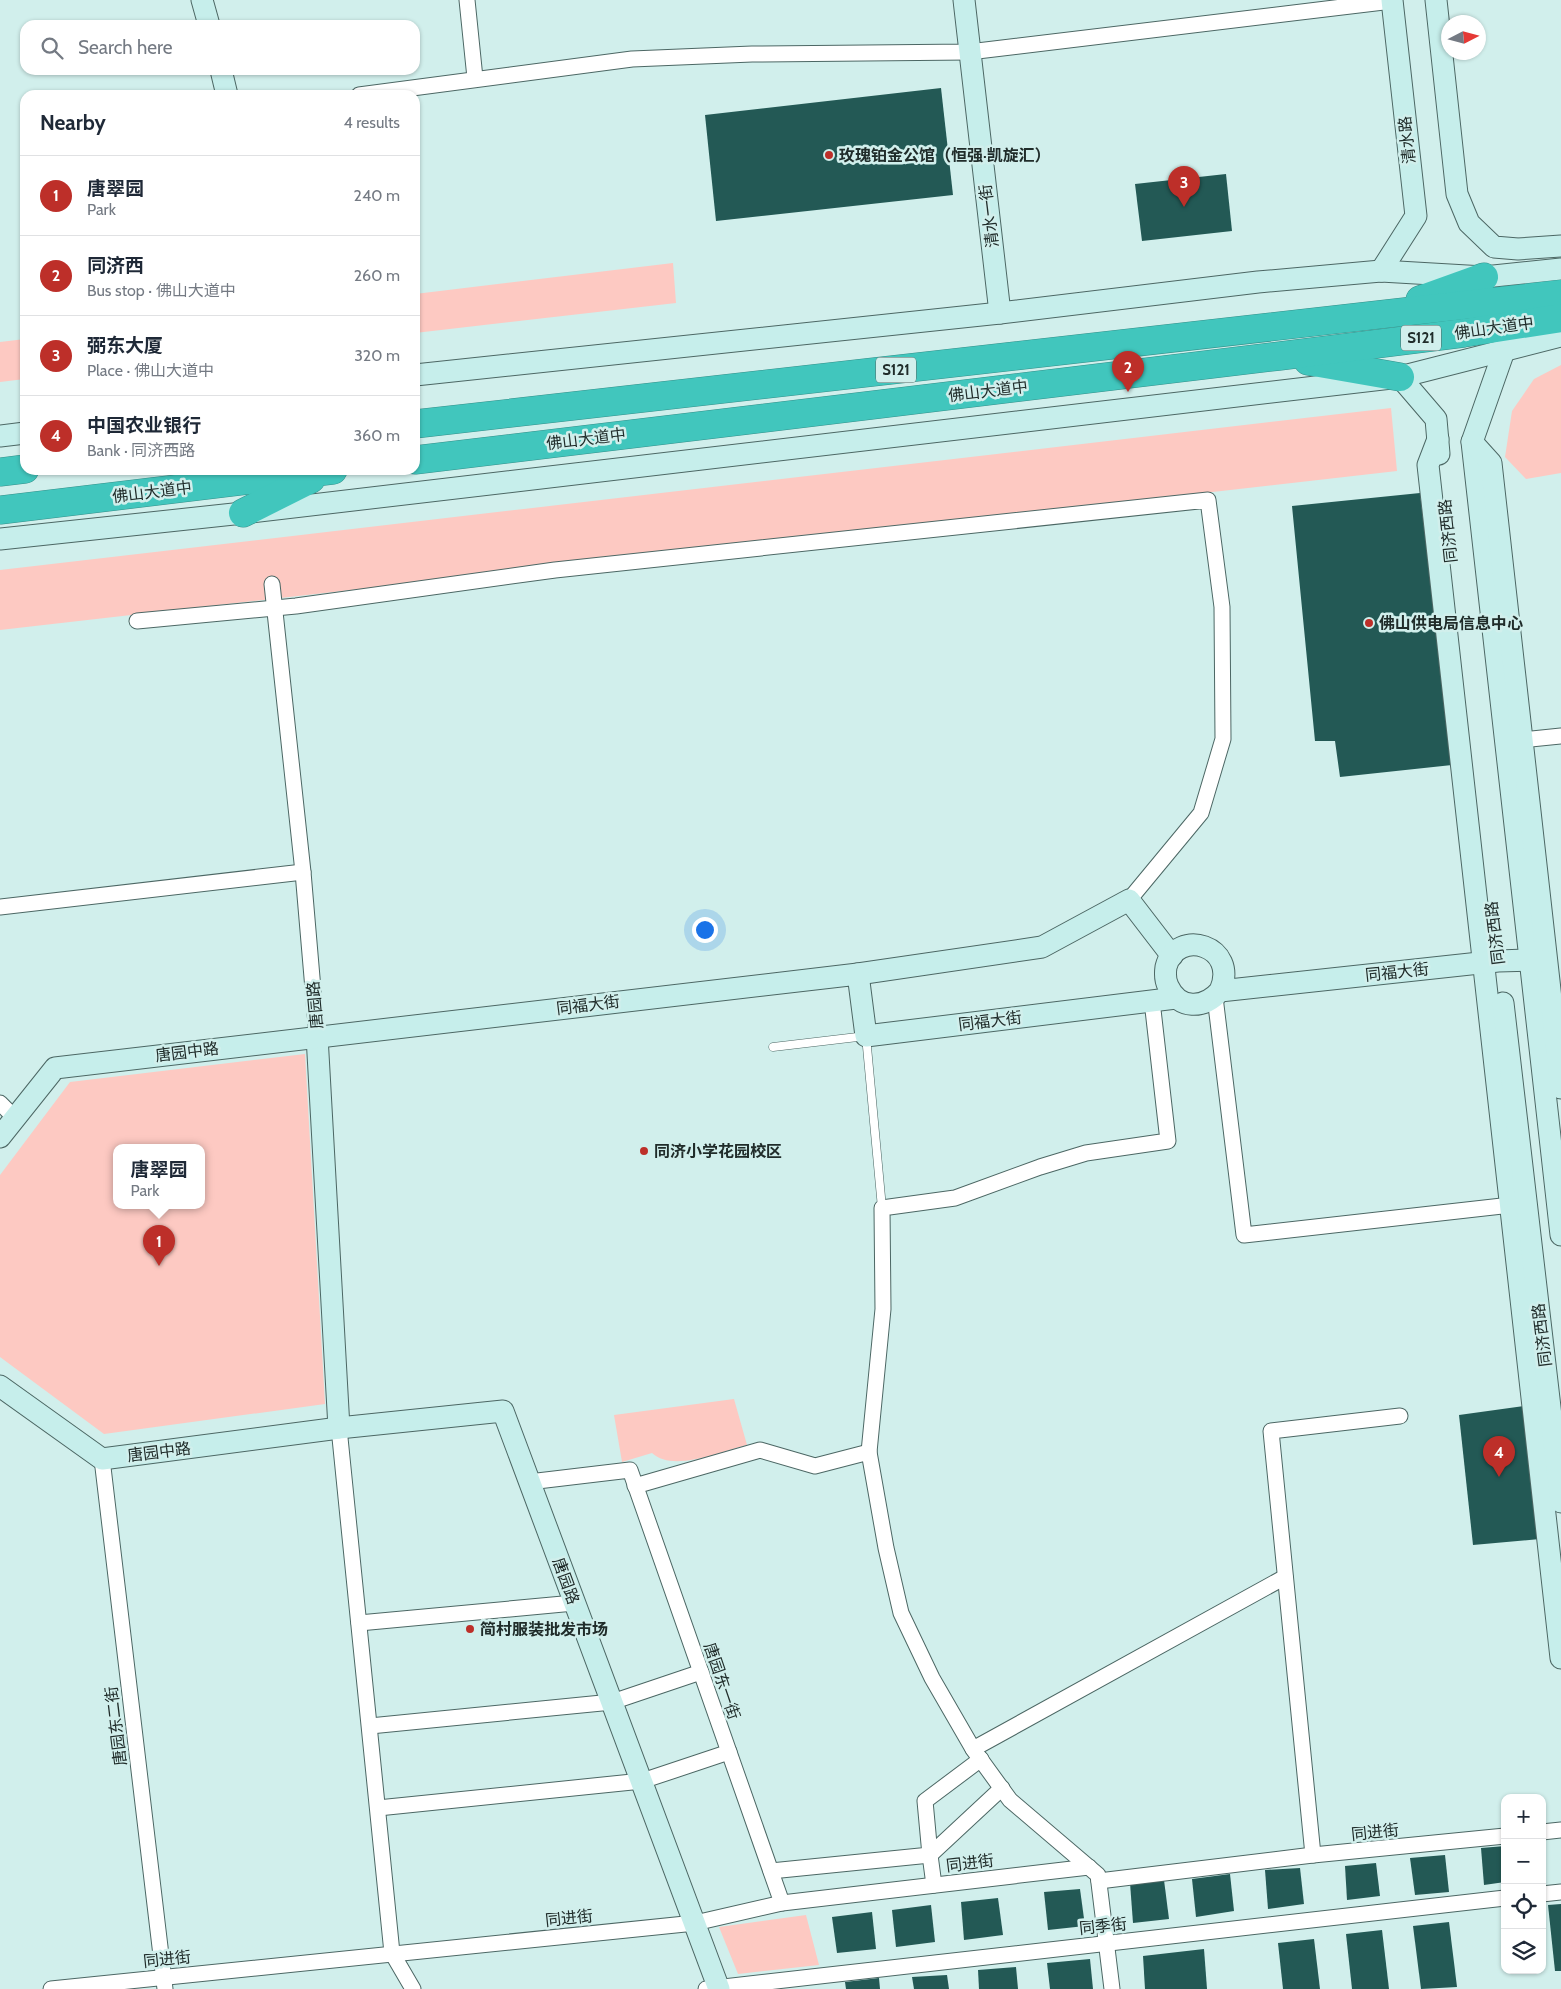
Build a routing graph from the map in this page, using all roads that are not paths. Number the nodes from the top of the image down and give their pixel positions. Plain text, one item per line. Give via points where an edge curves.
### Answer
1 (202, 0) edge
2 (467, 0) edge
3 (964, 0) edge
4 (1396, 0) edge
5 (1436, 0) edge
6 (208, 20) edge
7 (969, 52) junction
8 (222, 75) edge
9 (475, 78) junction
10 (227, 90) edge
11 (392, 90) edge
12 (1561, 246) edge
13 (1561, 258) edge
14 (1561, 269) edge
15 (1381, 271) junction
16 (1530, 272) junction
17 (1484, 277) junction
18 (1561, 294) edge
19 (1000, 313) junction
20 (1377, 316) junction
21 (1561, 318) edge
22 (1561, 336) edge
23 (1504, 351) junction
24 (1280, 356) junction
25 (420, 374) edge
26 (1400, 377) junction
27 (420, 423) edge
28 (20, 434) edge
29 (0, 436) edge
30 (1438, 439) junction
31 (1472, 442) junction
32 (420, 459) edge
33 (20, 470) edge
34 (0, 472) edge
35 (290, 475) edge
36 (321, 475) edge
37 (0, 510) edge
38 (243, 513) junction
39 (0, 539) edge
40 (272, 584) dead end
41 (274, 608) junction
42 (137, 621) dead end
43 (1448, 648) junction
44 (1464, 675) junction
45 (1455, 707) junction
46 (1561, 736) edge
47 (1522, 740) junction
48 (303, 872) junction
49 (1129, 900) junction
50 (0, 907) edge
51 (1172, 956) junction
52 (1491, 962) junction
53 (1546, 962) edge
54 (858, 974) junction
55 (1217, 994) junction
56 (1176, 998) junction
57 (1152, 1001) junction
58 (317, 1036) junction
59 (866, 1036) junction
60 (773, 1046) dead end
61 (1561, 1088) edge
62 (0, 1103) edge
63 (15, 1118) junction
64 (0, 1137) edge
65 (1511, 1205) junction
66 (882, 1208) junction
67 (1561, 1234) edge
68 (0, 1386) edge
69 (1400, 1416) dead end
70 (340, 1428) junction
71 (869, 1452) junction
72 (102, 1459) junction
73 (529, 1482) junction
74 (635, 1486) junction
75 (1561, 1502) edge
76 (1285, 1577) junction
77 (574, 1603) junction
78 (359, 1623) junction
79 (1561, 1658) edge
80 (701, 1672) junction
81 (612, 1702) junction
82 (370, 1726) junction
83 (729, 1752) junction
84 (977, 1754) junction
85 (642, 1781) junction
86 (1002, 1788) junction
87 (378, 1808) junction
88 (1561, 1830) edge
89 (1546, 1832) edge
90 (1501, 1836) edge
91 (930, 1855) junction
92 (1313, 1856) junction
93 (1089, 1867) junction
94 (771, 1871) junction
95 (1100, 1881) junction
96 (934, 1885) junction
97 (1561, 1892) edge
98 (1546, 1894) edge
99 (1501, 1898) edge
100 (782, 1903) junction
101 (695, 1923) junction
102 (1107, 1943) junction
103 (392, 1953) junction
104 (164, 1983) edge
105 (51, 1989) edge
106 (413, 1989) edge
107 (714, 1989) edge
108 (1112, 1989) edge

1 - 6 main road
2 - 9 street
3 - 7 main road, 清水一街
4 - 7 street
4 - 15 main road, 清水路 via 1416,216
5 - 12 main road via 1456,194 1469,223 1494,247
7 - 9 street via 752,54 632,59
7 - 19 main road, 清水一街
8 - 10 main road
9 - 11 street
13 - 16 main road
14 - 16 main road
15 - 17 main road
15 - 19 main road via 1258,282
16 - 17 main road
17 - 20 highway
18 - 20 highway, 佛山大道中 / S121
19 - 25 main road
20 - 27 highway, 佛山大道中 / S121
21 - 24 highway, 佛山大道中 / S121
22 - 23 main road
23 - 26 main road
23 - 31 main road, 同济西路
24 - 26 highway
24 - 32 highway, 佛山大道中 / S121
26 - 30 main road, 同济西路 via 1436,419
26 - 38 main road
28 - 29 main road
30 - 43 main road via 1428,465
30 - 44 main road, 同济西路
31 - 47 main road via 1491,463
31 - 53 main road, 同济西路
33 - 34 highway
35 - 37 highway, 佛山大道中
36 - 38 highway
38 - 39 main road
40 - 41 street, 唐园路
41 - 42 street
41 - 48 street, 唐园路
41 - 49 street via 555,570 1208,500 1222,606 1223,739 1201,813
43 - 44 main road
43 - 45 main road
44 - 45 main road
44 - 52 main road, 同济西路
45 - 52 main road
46 - 47 street
47 - 53 main road
48 - 50 street
48 - 58 street, 唐园路
49 - 51 main road
49 - 54 main road, 同福大街 via 1042,947
51 - 55 main road via 1189,945 1208,947 1216,953 1225,971
51 - 56 main road via 1165,973 1166,982
52 - 53 main road, 同福大街
52 - 55 main road, 同福大街
52 - 65 main road
52 - 75 main road, 同济西路
53 - 61 main road
53 - 67 main road, 同济西路
54 - 58 main road, 同福大街
54 - 59 main road
55 - 56 main road, 同福大街 via 1205,1003 1197,1004
55 - 65 street via 1244,1235
56 - 57 main road, 同福大街
57 - 59 main road, 同福大街
57 - 66 street via 1168,1142 1086,1153 955,1198
58 - 63 main road, 唐园中路 via 55,1068
58 - 70 main road, 唐园路
59 - 60 lane
59 - 66 lane
62 - 63 street
63 - 64 main road, 唐园中路
65 - 79 main road
66 - 71 street via 883,1309
68 - 72 main road
69 - 76 street via 1271,1431
70 - 72 main road, 唐园中路
70 - 73 main road, 唐园路 via 503,1411
70 - 78 street, 唐园路
71 - 74 street via 815,1466 760,1450
71 - 84 street via 901,1613 932,1678
72 - 104 street, 唐园东二街
73 - 74 street, 唐园东一街 via 630,1470
73 - 77 main road, 唐园路
74 - 80 street, 唐园东一街
76 - 84 street
76 - 92 street
77 - 78 street
77 - 81 main road, 唐园路
78 - 82 street, 唐园路
80 - 81 street
80 - 83 street, 唐园东一街
81 - 82 street
81 - 85 main road, 唐园路
82 - 87 street, 唐园路
83 - 85 street
83 - 94 street, 唐园东一街
84 - 86 street
84 - 91 street via 925,1801
85 - 87 street
85 - 101 main road, 唐园路
86 - 91 street
86 - 93 street via 1010,1800
87 - 103 street, 唐园路
88 - 89 street
90 - 92 street, 同进街
91 - 94 street
91 - 96 street
92 - 95 street, 同进街
93 - 95 street
93 - 96 street, 同进街
94 - 100 street, 唐园东一街
95 - 102 street
96 - 100 street, 同进街
97 - 98 street
99 - 102 street, 同季街
100 - 101 street, 同进街
101 - 103 street, 同进街
101 - 107 main road, 唐园路
102 - 107 street, 同季街
102 - 108 street
103 - 104 street, 同进街
103 - 106 street
104 - 105 street, 同进街

